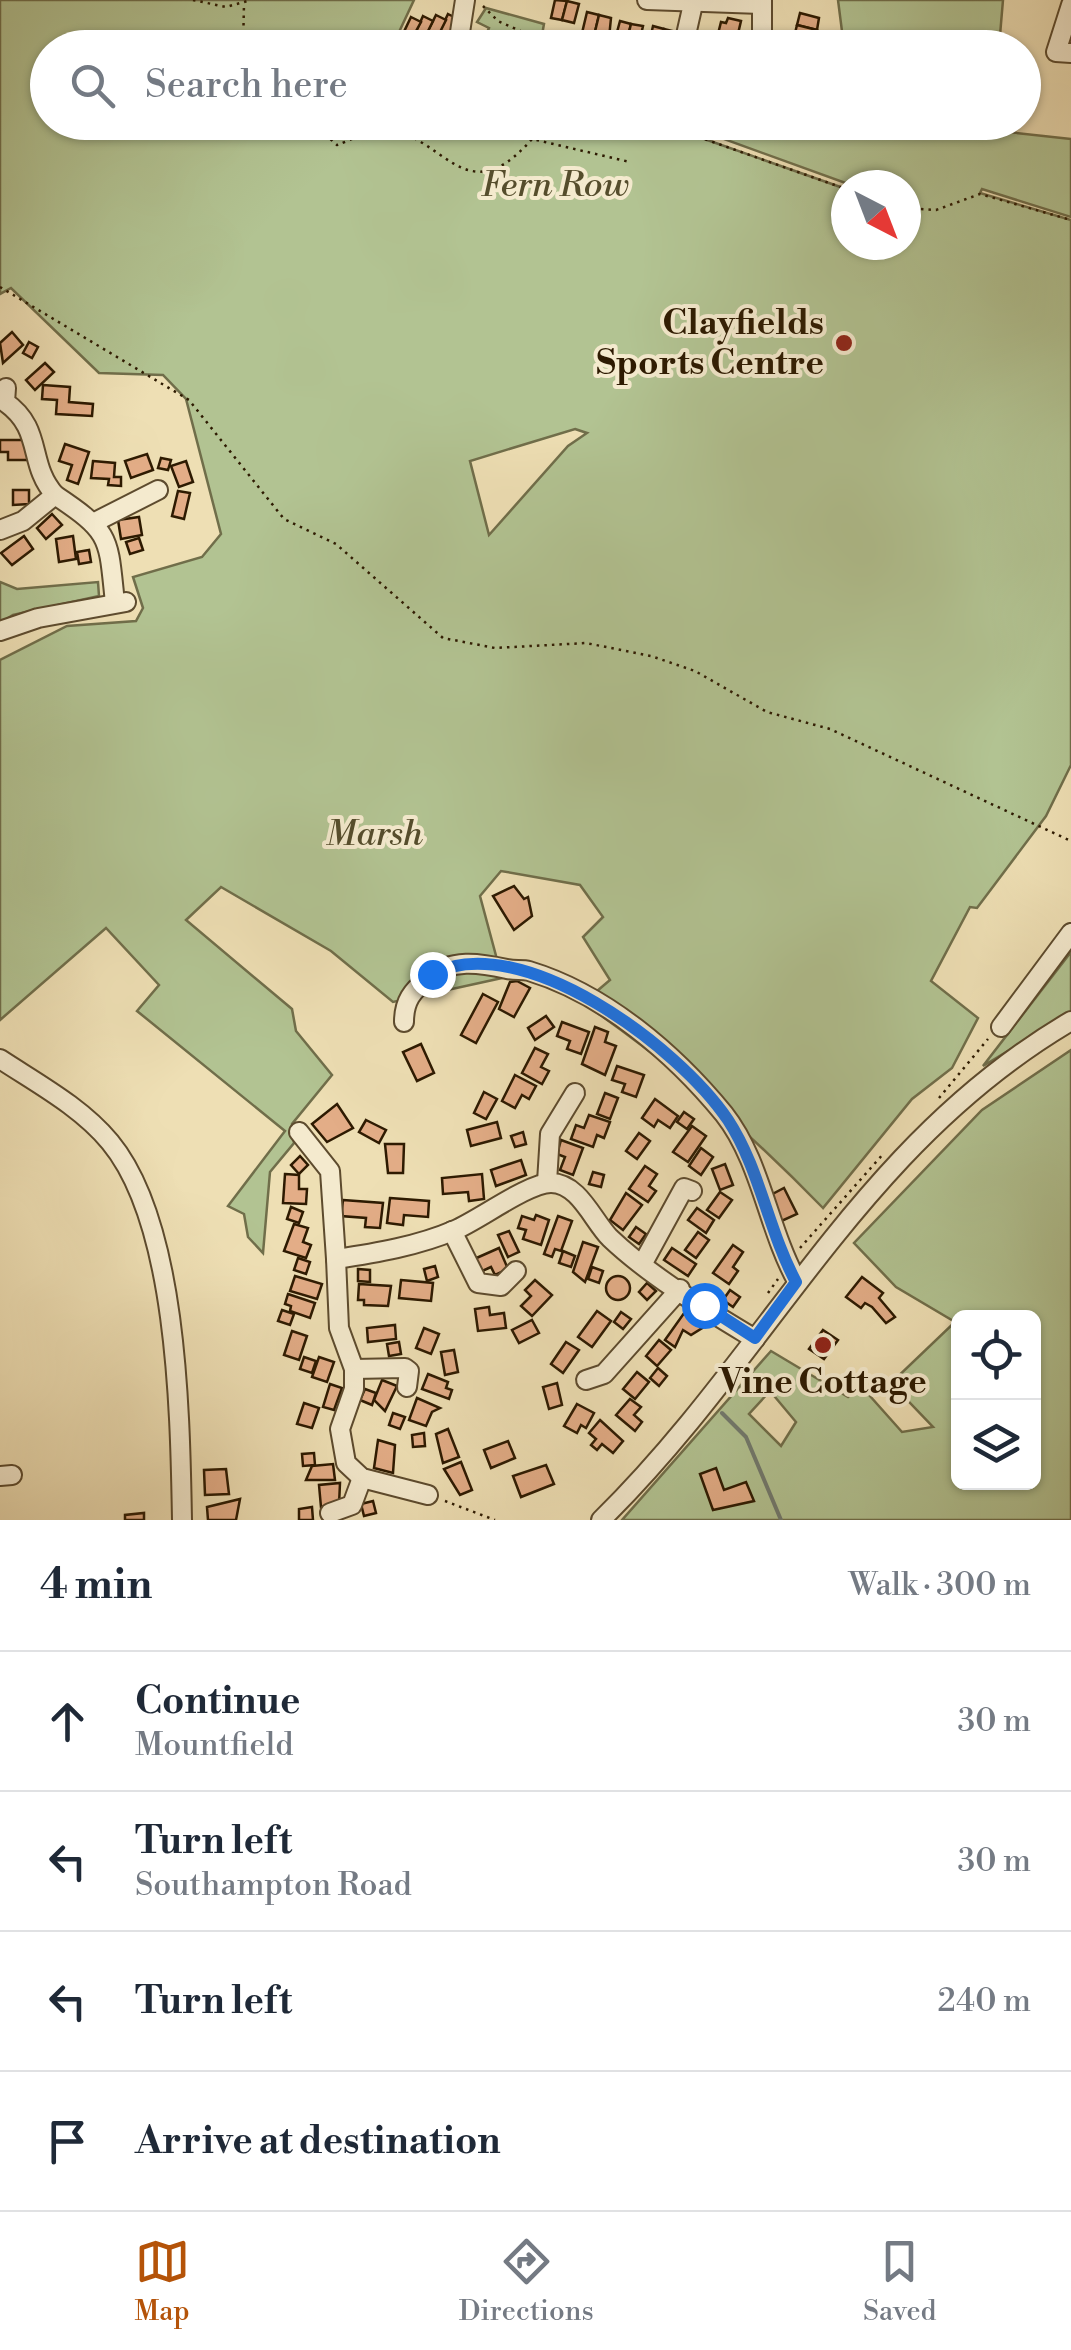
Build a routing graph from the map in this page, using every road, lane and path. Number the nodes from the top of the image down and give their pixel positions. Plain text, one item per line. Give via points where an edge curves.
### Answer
1 (193, 0) edge
2 (251, 0) edge
3 (465, 0) edge
4 (480, 0) edge
5 (647, 0) edge
6 (761, 2) edge
7 (244, 3) junction
8 (693, 4) junction
9 (1071, 5) edge
10 (243, 30) edge
11 (460, 30) edge
12 (518, 30) edge
13 (687, 30) edge
14 (762, 30) edge
15 (1071, 53) edge
16 (414, 140) edge
17 (531, 140) edge
18 (536, 140) edge
19 (708, 140) edge
20 (630, 162) dead end
21 (831, 183) edge
22 (921, 209) edge
23 (1071, 220) edge
24 (0, 287) edge
25 (4, 398) edge
26 (158, 490) dead end
27 (55, 495) junction
28 (96, 522) junction
29 (0, 530) edge
30 (0, 631) edge
31 (1071, 841) edge
32 (1071, 933) edge
33 (1071, 1021) edge
34 (404, 1022) dead end
35 (1001, 1027) dead end
36 (0, 1059) edge
37 (576, 1093) dead end
38 (299, 1132) dead end
39 (547, 1182) junction
40 (683, 1184) dead end
41 (452, 1232) junction
42 (336, 1259) junction
43 (643, 1263) junction
44 (516, 1271) dead end
45 (796, 1282) junction
46 (680, 1289) junction
47 (755, 1338) junction
48 (354, 1368) junction
49 (586, 1380) dead end
50 (407, 1388) dead end
51 (362, 1478) junction
52 (421, 1487) joint
53 (330, 1513) dead end
54 (182, 1520) edge
55 (495, 1520) edge
56 (601, 1520) edge

1 - 7 path via 226,7
2 - 7 path
3 - 11 street
4 - 12 path via 498,21
5 - 8 street
6 - 8 street
6 - 14 street
7 - 10 path
8 - 13 street
9 - 15 street via 1056,52
16 - 17 path via 454,168 489,170 515,158
18 - 20 path
19 - 21 path
22 - 23 path via 980,194
24 - 31 path via 189,400 284,520 336,544 442,638 496,648 586,643 651,656 696,671 768,712 830,728
25 - 27 street via 34,434 43,482
26 - 28 street
27 - 28 street
27 - 29 street via 23,522
28 - 30 street via 108,542 121,602
32 - 35 street
33 - 45 street via 1023,1049 918,1140
34 - 45 street via 404,1005 422,983 451,964 468,963 525,970 622,1016 726,1117
36 - 54 street via 97,1128 128,1165 146,1202 174,1378
37 - 39 street via 550,1134
38 - 42 street via 330,1171
39 - 41 street
39 - 43 street via 569,1189
40 - 43 street
41 - 42 street
41 - 44 street via 478,1283 501,1286
42 - 48 street via 339,1328
43 - 46 street
45 - 47 street
46 - 47 street
46 - 49 street via 604,1374
47 - 56 street via 696,1416
48 - 50 street via 405,1368
48 - 51 street via 341,1448
51 - 52 street
51 - 53 street via 352,1505
52 - 55 path

